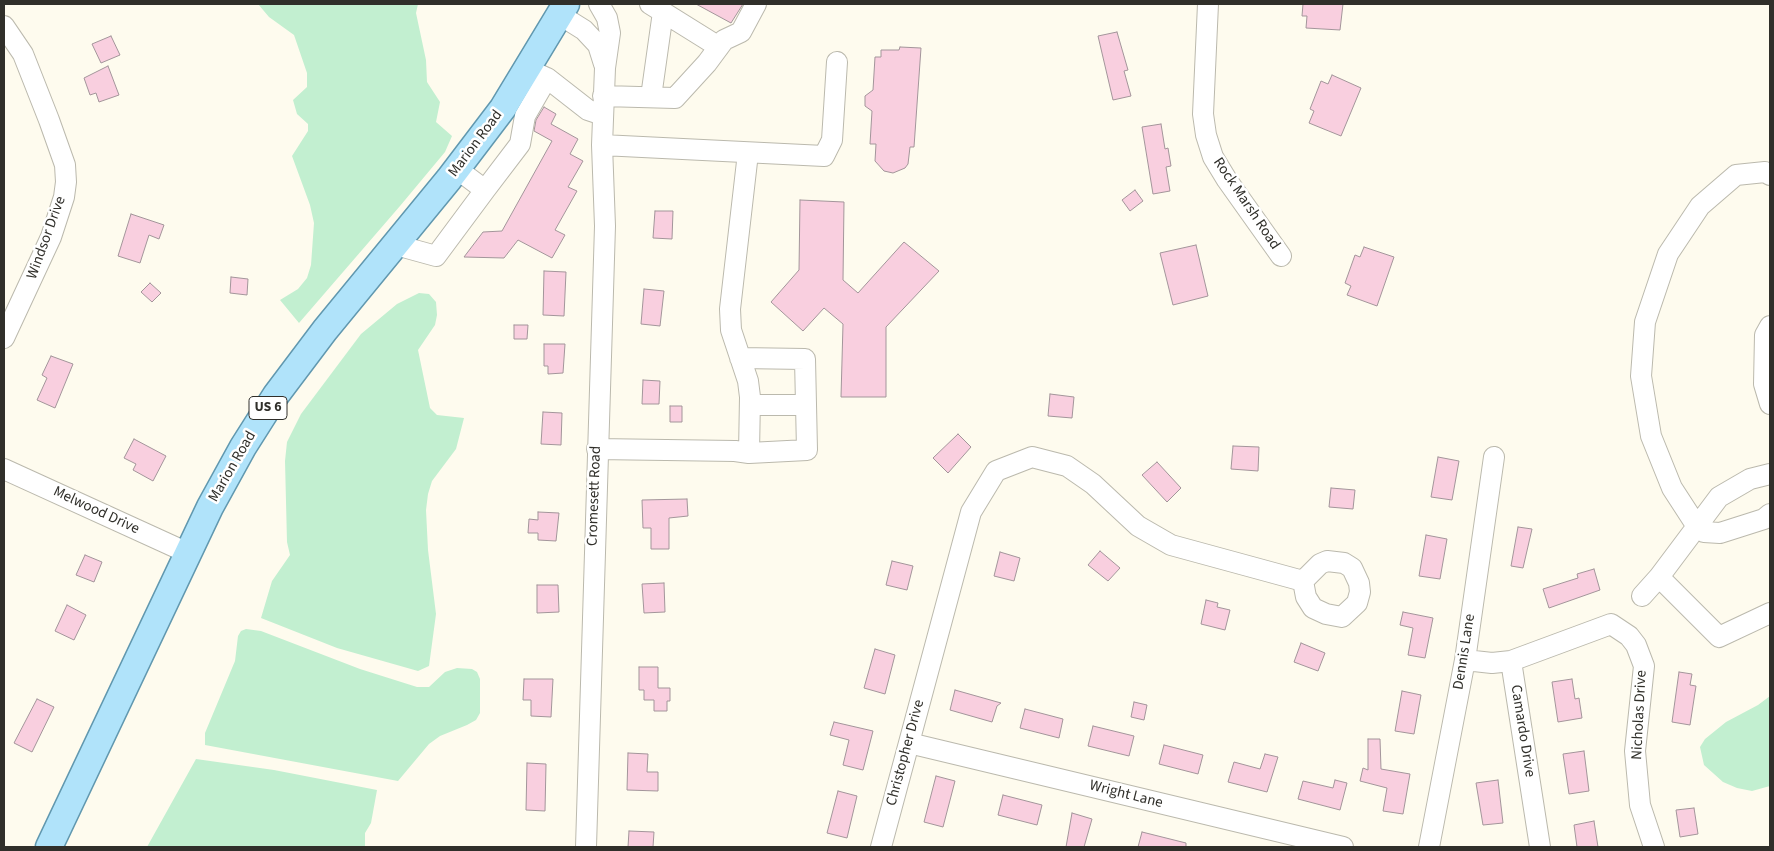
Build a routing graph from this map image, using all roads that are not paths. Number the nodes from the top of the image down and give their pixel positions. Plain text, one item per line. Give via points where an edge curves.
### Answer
1 (599, 4) edge
2 (756, 4) edge
3 (1208, 4) edge
4 (656, 8) edge
5 (563, 9) edge
6 (4, 26) edge
7 (719, 47) junction
8 (837, 62) dead end
9 (604, 68) junction
10 (537, 73) junction
11 (651, 97) junction
12 (603, 106) junction
13 (602, 145) junction
14 (748, 152) junction
15 (457, 169) junction
16 (1770, 175) edge
17 (485, 190) junction
18 (396, 244) junction
19 (1281, 256) dead end
20 (1770, 326) edge
21 (4, 338) edge
22 (740, 358) junction
23 (1770, 404) edge
24 (750, 405) junction
25 (806, 405) junction
26 (597, 449) junction
27 (749, 453) junction
28 (1494, 456) dead end
29 (4, 469) edge
30 (1770, 474) edge
31 (1770, 514) edge
32 (1696, 525) junction
33 (188, 553) junction
34 (1659, 577) junction
35 (1302, 581) dead end
36 (1642, 596) dead end
37 (1770, 613) edge
38 (1465, 660) junction
39 (1511, 662) junction
40 (909, 743) junction
41 (49, 847) edge
42 (586, 847) edge
43 (881, 847) edge
44 (1343, 847) edge
45 (1429, 847) edge
46 (1540, 847) edge
47 (1654, 847) edge

1 - 9 street via 607,18 610,33
2 - 7 street via 741,32 724,40
3 - 19 street, Rock Marsh Road via 1203,114 1206,135 1213,157 1227,180
4 - 7 street
4 - 11 street
5 - 9 street via 598,45
5 - 10 main road, Marion Road / US 6
6 - 21 street, Windsor Drive via 23,54 65,165 66,182 51,237
7 - 11 street via 675,98
8 - 14 street via 832,140 824,156
9 - 12 street, Cromesett Road
10 - 12 street via 588,110
10 - 15 main road, Marion Road / US 6 via 503,108
10 - 17 street via 520,144
11 - 12 street
12 - 13 street, Cromesett Road
13 - 14 street
13 - 26 street, Cromesett Road via 605,226
14 - 22 street via 730,309 731,330
15 - 17 street
15 - 18 main road, Marion Road / US 6
16 - 32 street via 1765,172 1736,175 1700,206 1668,254 1645,322 1641,376 1651,436 1672,488
17 - 18 street via 436,256
18 - 33 main road, Marion Road / US 6 via 276,395 210,506
20 - 23 street via 1765,335 1764,384
22 - 24 street via 748,381
22 - 25 street via 805,359
24 - 25 street
24 - 27 street
25 - 27 street via 807,450
26 - 27 street
26 - 42 street, Cromesett Road
28 - 38 street, Dennis Lane
29 - 33 street, Melwood Drive
30 - 32 street via 1750,479 1719,497
31 - 32 street via 1764,519 1720,533 1704,532
32 - 34 street
33 - 41 main road, Marion Road / US 6
34 - 36 street
34 - 37 street via 1718,637
35 - 40 street, Christopher Drive via 1171,545 1138,526 1093,484 1067,466 1032,457 996,471 972,512
38 - 39 street
38 - 45 street, Dennis Lane
39 - 46 street, Camardo Drive
39 - 47 street, Nicholas Drive via 1611,624 1636,645 1644,666 1635,751 1640,805
40 - 43 street, Christopher Drive
40 - 44 street, Wright Lane

